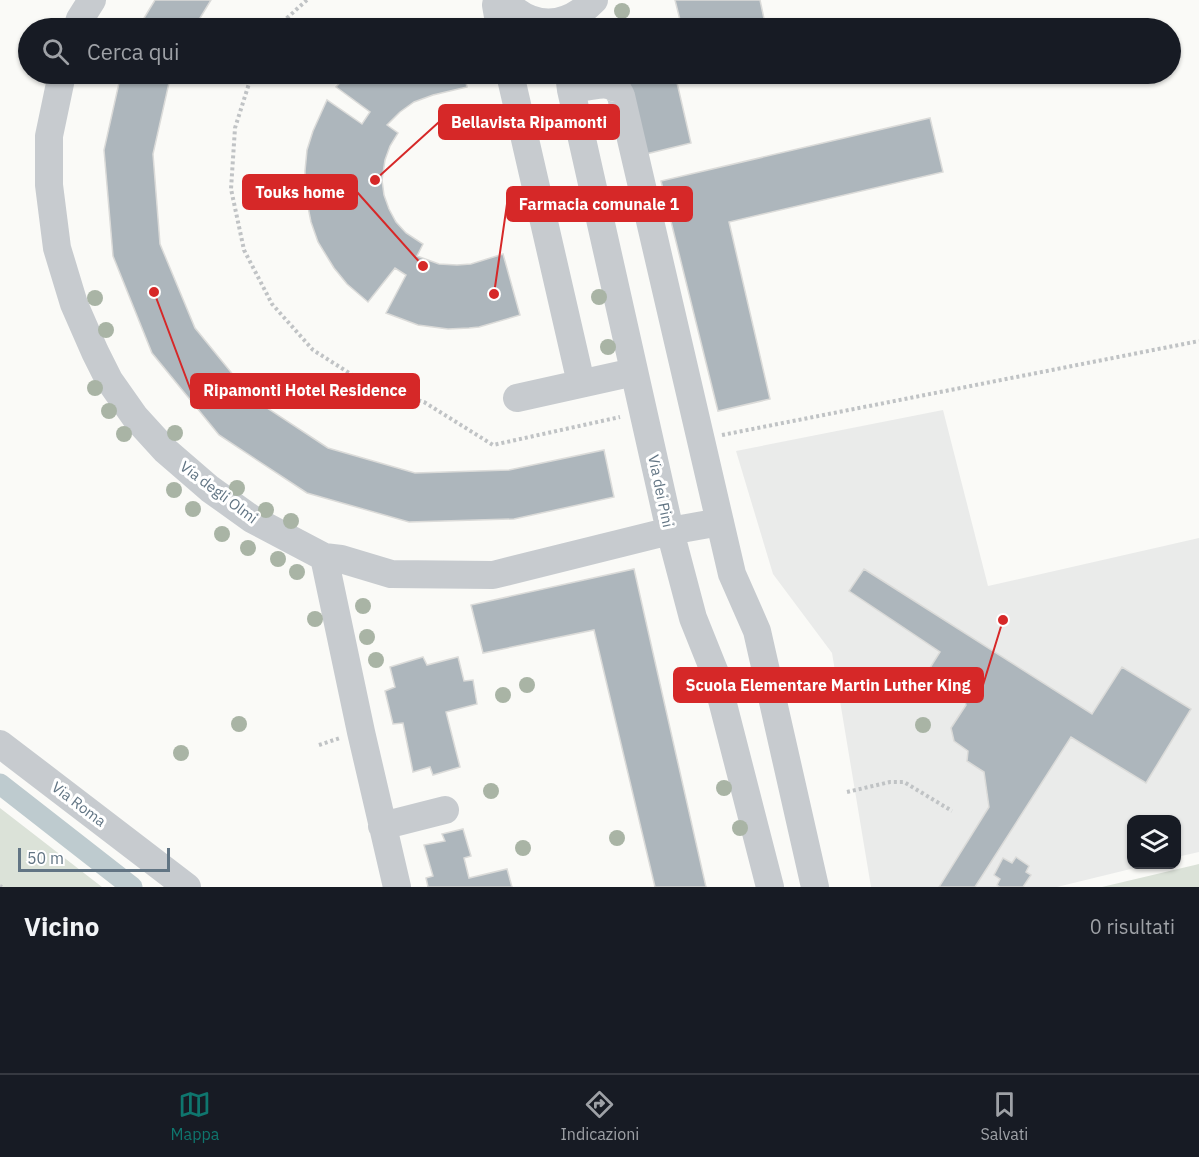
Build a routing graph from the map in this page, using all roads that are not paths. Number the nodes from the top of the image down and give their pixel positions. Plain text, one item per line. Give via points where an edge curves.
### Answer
1 (92, 0) edge
2 (497, 0) edge
3 (504, 0) edge
4 (595, 0) edge
5 (81, 18) edge
6 (498, 18) edge
7 (525, 18) edge
8 (571, 18) edge
9 (582, 18) edge
10 (60, 84) edge
11 (512, 84) edge
12 (569, 84) edge
13 (596, 84) edge
14 (634, 372) junction
15 (580, 383) junction
16 (517, 398) dead end
17 (720, 522) junction
18 (670, 531) junction
19 (324, 557) junction
20 (0, 744) edge
21 (446, 810) dead end
22 (382, 826) junction
23 (187, 887) edge
24 (397, 887) edge
25 (770, 887) edge
26 (815, 887) edge

1 - 5 street
2 - 6 street
3 - 7 street
4 - 8 street
4 - 9 street
10 - 19 street, Via degli Olmi via 49,136 49,185 57,248 74,304 109,380 166,451 210,489 252,519
11 - 15 street
12 - 14 street, Via dei Pini
13 - 17 street via 615,88 621,96
14 - 15 street
14 - 18 street, Via dei Pini
15 - 16 street
17 - 18 street, Via degli Olmi
17 - 26 street via 732,574 757,631
18 - 19 street, Via degli Olmi via 493,575 391,574
18 - 25 street, Via dei Pini via 693,618 715,673
19 - 22 street
20 - 23 street, Via Roma
21 - 22 street
22 - 24 street

